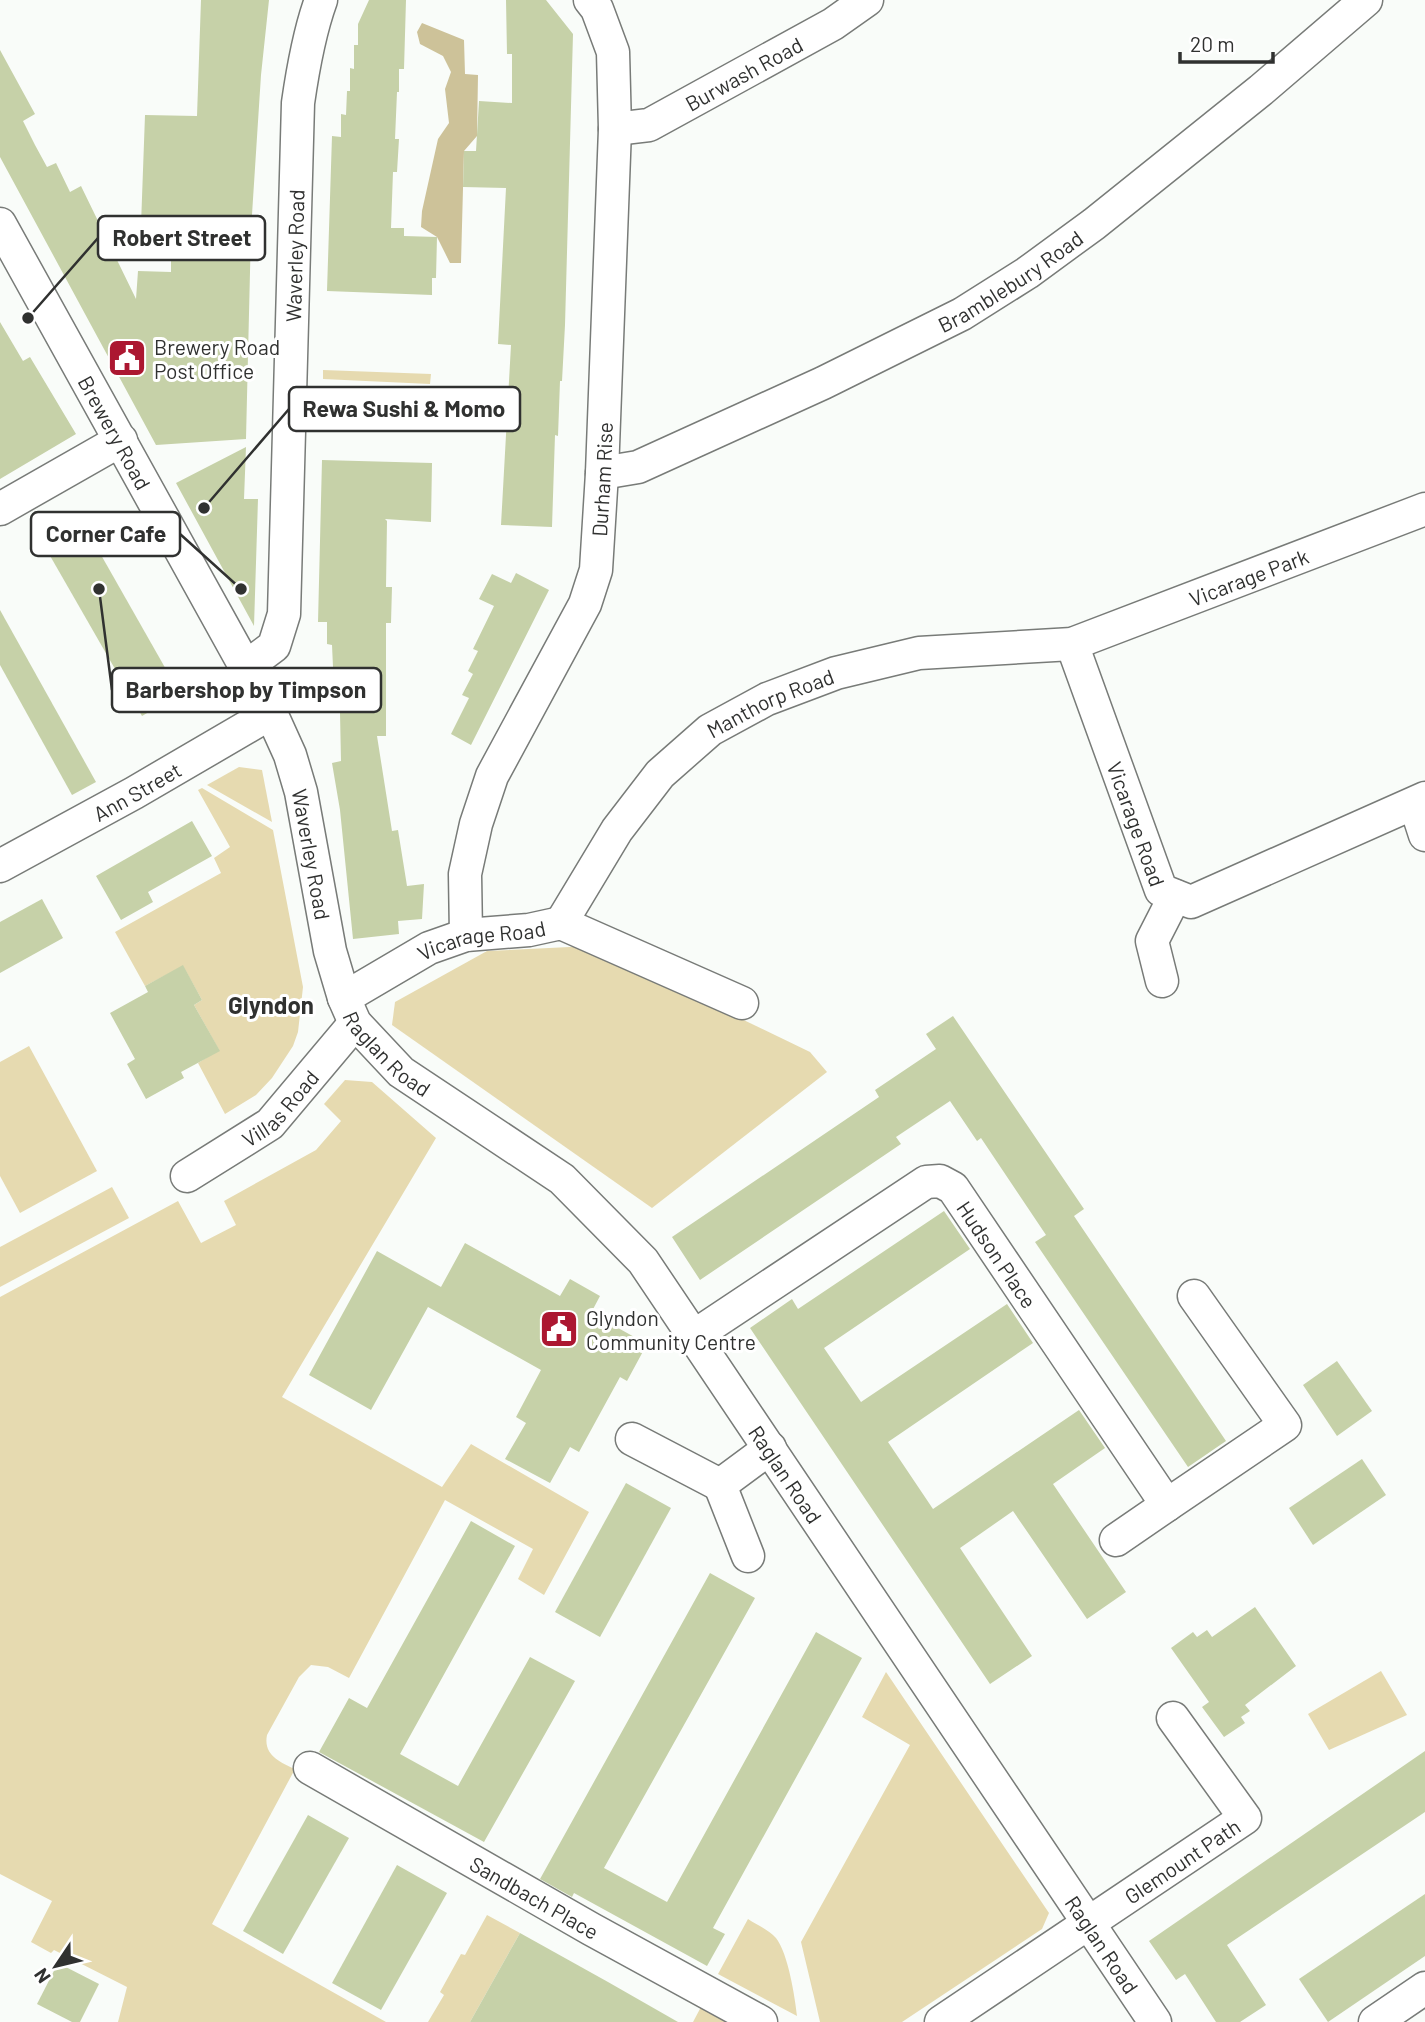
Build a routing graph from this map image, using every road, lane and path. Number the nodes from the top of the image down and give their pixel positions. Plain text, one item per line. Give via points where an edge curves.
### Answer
1 (321, 0) edge
2 (590, 0) edge
3 (867, 0) edge
4 (1366, 0) edge
5 (615, 129) junction
6 (0, 224) edge
7 (121, 440) junction
8 (602, 473) junction
9 (0, 509) edge
10 (1425, 509) edge
11 (1072, 644) junction
12 (246, 667) junction
13 (271, 713) junction
14 (1420, 801) edge
15 (1425, 835) edge
16 (0, 866) edge
17 (1175, 896) junction
18 (561, 923) junction
19 (466, 935) junction
20 (1162, 981) dead end
21 (742, 1003) dead end
22 (349, 1010) junction
23 (187, 1177) dead end
24 (1194, 1296) dead end
25 (694, 1336) junction
26 (632, 1439) dead end
27 (770, 1448) junction
28 (720, 1485) junction
29 (1167, 1505) junction
30 (1116, 1540) dead end
31 (748, 1556) dead end
32 (1173, 1718) dead end
33 (310, 1768) dead end
34 (1089, 1923) junction
35 (1425, 1988) edge
36 (761, 2022) edge
37 (942, 2022) edge
38 (1155, 2022) edge
39 (1375, 2022) edge

1 - 12 street, Waverley Road via 298,103 285,614 274,646
2 - 5 street, Durham Rise via 613,52
3 - 5 street, Burwash Road via 833,24 649,125
4 - 8 street, Bramblebury Road via 1104,216 962,314 638,467
5 - 8 street, Durham Rise
6 - 7 street, Brewery Road
7 - 9 street
7 - 12 street, Brewery Road
8 - 19 street, Durham Rise via 596,570 585,604 492,776 476,824 465,874
10 - 11 street, Vicarage Park
11 - 17 street, Vicarage Road via 1161,890
11 - 18 street, Manthorp Road via 907,655 836,673 767,699 710,730 660,774 617,830
12 - 13 street, Brewery Road
13 - 16 street, Ann Street
13 - 22 street, Waverley Road via 301,792 330,951
14 - 15 street
14 - 17 street, Vicarage Road via 1191,902
17 - 20 street via 1152,941
18 - 19 street, Vicarage Road
18 - 21 street, Vicarage Road
19 - 22 street, Vicarage Road via 429,948
22 - 23 street, Villas Road via 270,1124
22 - 25 street, Raglan Road via 401,1072 562,1180 643,1261
24 - 29 street via 1285,1425
25 - 27 street, Raglan Road
25 - 29 street, Hudson Place via 926,1182 940,1181 953,1188
26 - 28 street
27 - 28 street
27 - 34 street, Raglan Road
28 - 31 street
29 - 30 street
32 - 34 street, Glemount Path via 1245,1818
33 - 36 street, Sandbach Place
34 - 37 street
34 - 38 street, Raglan Road
35 - 39 street

